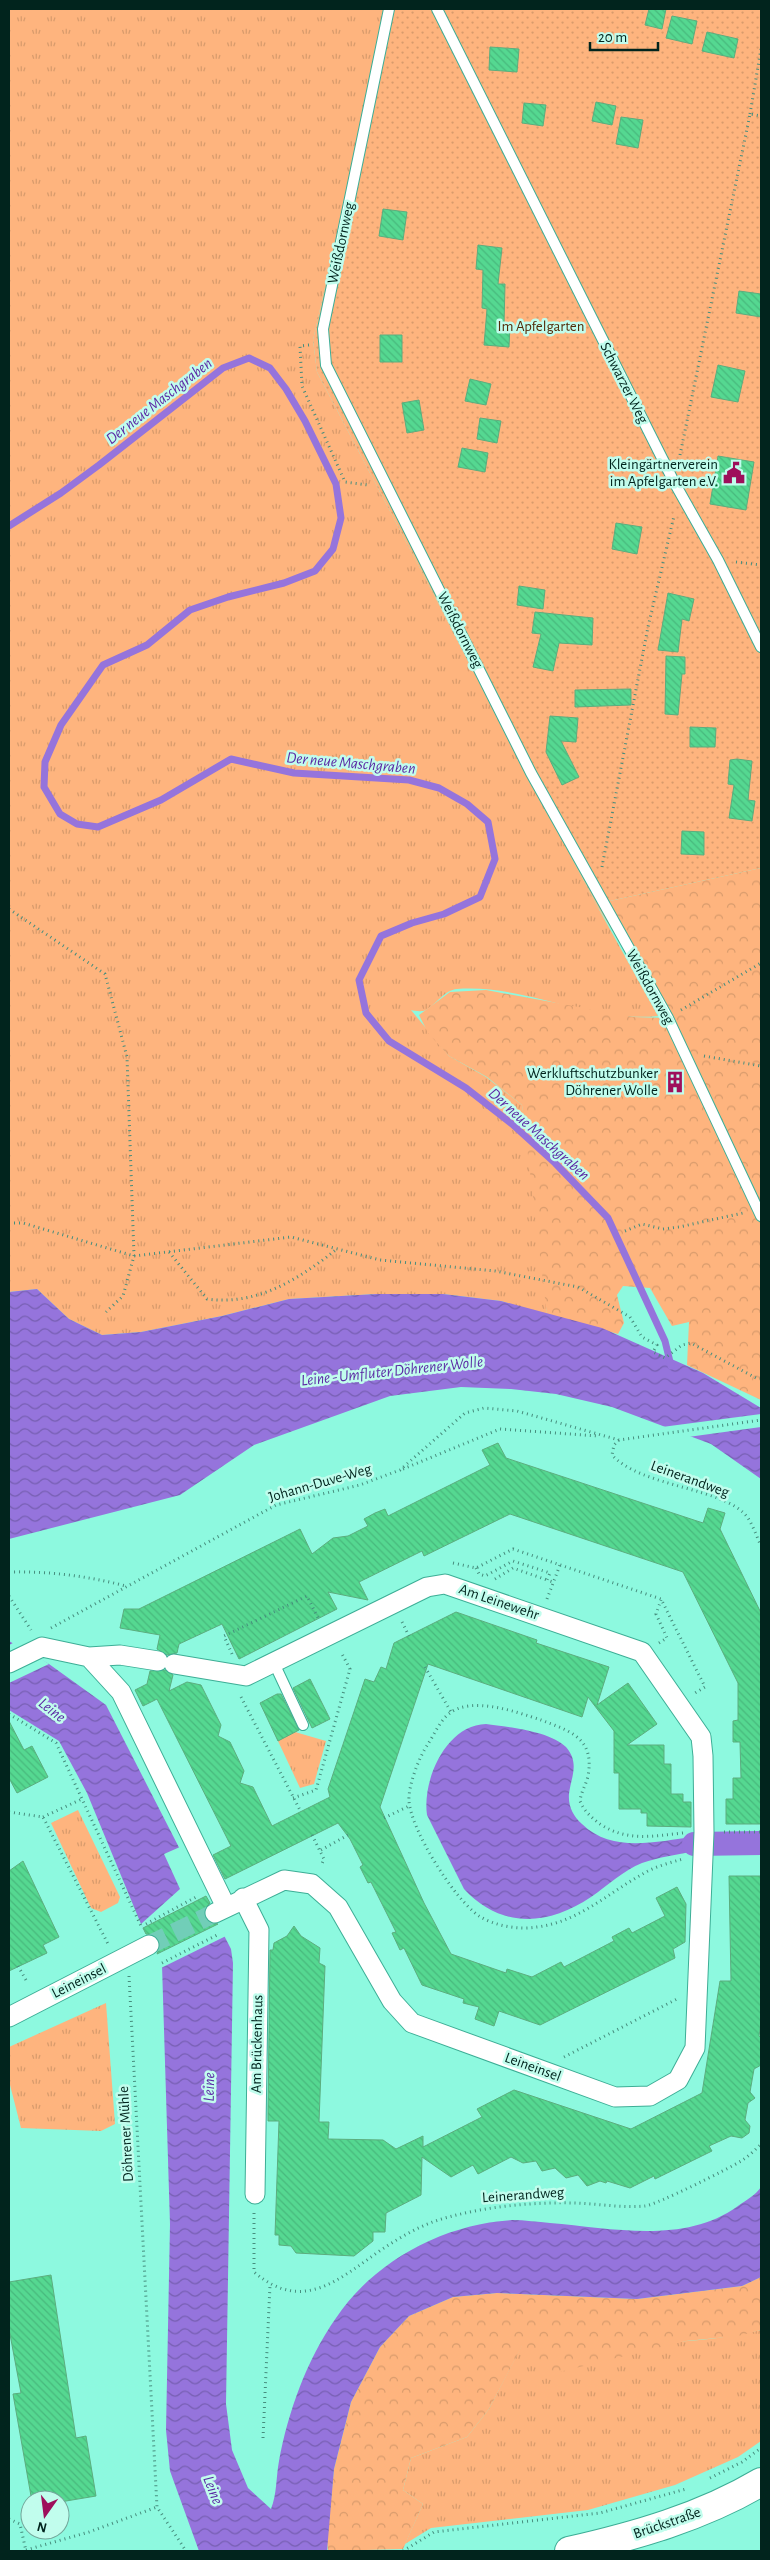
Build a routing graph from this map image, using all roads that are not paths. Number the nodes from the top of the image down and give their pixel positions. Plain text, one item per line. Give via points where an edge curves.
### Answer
1 (389, 9) edge
2 (437, 9) edge
3 (761, 647) edge
4 (761, 1216) edge
5 (89, 1657) junction
6 (9, 1663) edge
7 (274, 1663) junction
8 (303, 1725) dead end
9 (704, 1832) joint
10 (243, 1898) junction
11 (150, 1945) tunnel mouth
12 (9, 2017) edge
13 (255, 2194) road end
14 (761, 2483) edge
15 (569, 2551) edge

1 - 4 lane, Weißdornweg via 323,329 326,365 531,774 668,1018
2 - 3 lane, Schwarzer Weg via 674,482 718,560
5 - 6 street, Am Leinewehr via 42,1647
5 - 7 street, Am Leinewehr via 120,1656 246,1676
5 - 10 street via 121,1692 221,1910
7 - 8 lane
7 - 9 street, Am Leinewehr via 427,1587 444,1584 642,1652 701,1738
9 - 10 street, Leineinsel via 696,2048 678,2080 650,2096 615,2097 412,2023 392,2001 338,1906 312,1884 284,1880
10 - 13 street, Am Brückenhaus via 259,1930
11 - 12 street, Leineinsel
14 - 15 street, Brückstraße via 687,2517

